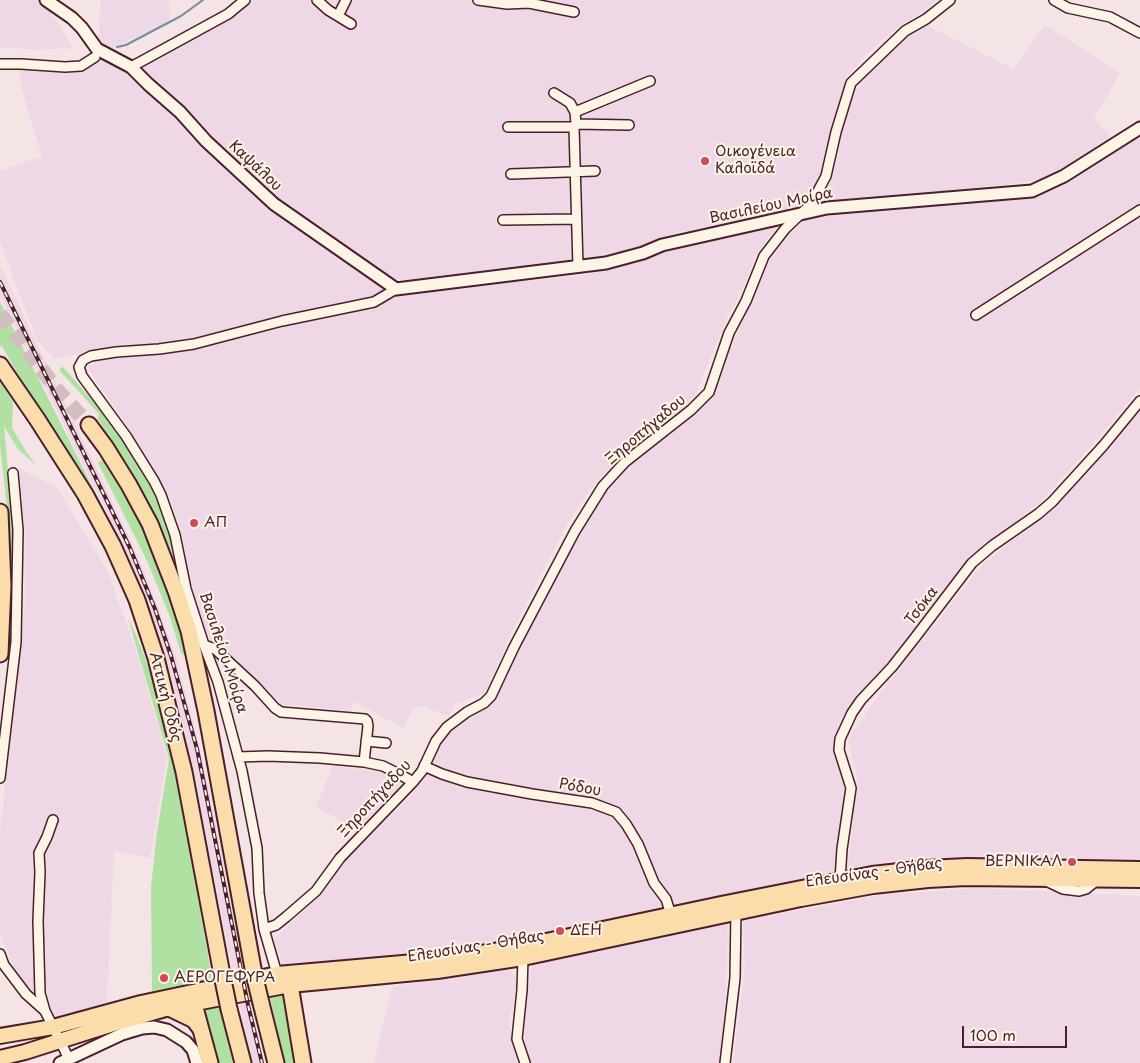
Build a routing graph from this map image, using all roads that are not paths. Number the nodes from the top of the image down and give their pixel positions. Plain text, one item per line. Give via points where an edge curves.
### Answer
1 (46, 0) edge
2 (245, 0) edge
3 (317, 0) edge
4 (346, 0) edge
5 (478, 0) edge
6 (950, 0) edge
7 (1054, 0) edge
8 (574, 12) dead end
9 (338, 16) junction
10 (351, 24) dead end
11 (1140, 33) edge
12 (100, 56) junction
13 (0, 64) edge
14 (131, 67) junction
15 (650, 81) dead end
16 (554, 93) dead end
17 (575, 112) junction
18 (629, 125) dead end
19 (575, 126) junction
20 (508, 127) dead end
21 (1140, 128) edge
22 (595, 171) dead end
23 (575, 172) junction
24 (511, 174) dead end
25 (1140, 210) edge
26 (801, 213) junction
27 (576, 219) junction
28 (503, 220) dead end
29 (578, 268) junction
30 (396, 288) junction
31 (976, 315) dead end
32 (0, 365) edge
33 (1140, 401) edge
34 (89, 425) tunnel mouth
35 (14, 473) dead end
36 (0, 512) edge
37 (204, 645) junction
38 (0, 654) edge
39 (366, 741) junction
40 (386, 743) dead end
41 (238, 757) junction
42 (364, 762) junction
43 (424, 766) junction
44 (0, 778) edge
45 (413, 782) junction
46 (53, 820) dead end
47 (1140, 869) edge
48 (840, 880) junction
49 (1140, 880) edge
50 (735, 907) junction
51 (672, 921) junction
52 (264, 929) junction
53 (0, 954) edge
54 (523, 958) junction
55 (277, 974) junction
56 (290, 985) junction
57 (203, 990) junction
58 (194, 1004) junction
59 (169, 1008) junction
60 (45, 1011) junction
61 (53, 1028) junction
62 (200, 1028) junction
63 (0, 1036) edge
64 (60, 1041) junction
65 (0, 1058) edge
66 (64, 1061) edge
67 (196, 1063) edge
68 (210, 1063) edge
69 (243, 1063) edge
70 (276, 1063) edge
71 (304, 1063) edge
72 (525, 1063) edge
73 (725, 1063) edge

1 - 12 street, Καψάλου via 82,28
2 - 14 street via 228,14
3 - 9 street
4 - 9 street
5 - 8 street via 529,3
6 - 26 street, Ξηροπήγαδου via 905,31 851,83 826,176 811,204
7 - 11 street via 1068,8 1110,17
9 - 10 street
12 - 13 street via 81,66
12 - 14 street, Καψάλου
14 - 30 street, Καψάλου via 274,204
15 - 17 street
16 - 17 street via 570,103
17 - 19 street
18 - 19 street
19 - 20 street
19 - 23 street
21 - 26 street, Βασιλείου Μοίρα via 1064,176 1032,191 827,208
22 - 23 street
23 - 24 street
23 - 27 street
25 - 31 street
26 - 29 street, Βασιλείου Μοίρα via 662,244 606,264
26 - 43 street, Ξηροπήγαδου via 764,256 746,301 735,318 709,392 625,462 603,486 575,530 491,696 447,727
27 - 28 street
27 - 29 street
29 - 30 street, Βασιλείου Μοίρα
30 - 37 street, Βασιλείου Μοίρα via 374,302 194,344 100,354 80,363 82,376 126,436 161,495
32 - 69 highway, Αττική Οδός, bridge via 85,494 137,600 156,658 184,772 223,980
33 - 48 street, Τσόκα via 1052,502 972,563 852,713 840,739 839,750 851,788
34 - 70 highway, bridge via 129,485 150,524 186,623 206,711 254,974
35 - 44 street via 18,530 16,642
36 - 38 highway via 3,586
37 - 39 street via 215,649 278,710 365,719 368,726
37 - 41 street, Βασιλείου Μοίρα via 218,682
39 - 40 street
39 - 42 street
41 - 42 street
41 - 52 street, Βασιλείου Μοίρα via 254,828
42 - 45 street via 388,768
43 - 45 street, Ξηροπήγαδου
43 - 51 street, Ρόδου via 467,782 592,803 616,812 626,824 654,883 666,899
45 - 52 street, Ξηροπήγαδου via 340,858 316,891 281,921
46 - 60 street via 39,853 40,993
47 - 48 main road, Ελευσίνας - Θήβας via 966,866
48 - 50 main road, Ελευσίνας - Θήβας
49 - 50 main road, Ελευσίνας - Θήβας via 966,878 901,882
50 - 51 main road, Ελευσίνας - Θήβας
50 - 73 street via 735,978
51 - 54 main road, Ελευσίνας - Θήβας
51 - 55 main road, Ελευσίνας - Θήβας via 474,954
52 - 55 street, Βασιλείου Μοίρα
53 - 60 street via 4,965 26,994
54 - 56 main road, Ελευσίνας - Θήβας via 437,971
54 - 72 street via 516,1039
55 - 56 main road
55 - 57 main road, Ελευσίνας - Θήβας
56 - 58 main road, Ελευσίνας - Θήβας
56 - 71 highway
57 - 58 highway via 196,996
57 - 61 main road, Ελευσίνας - Θήβας via 141,1003
58 - 59 main road, Ελευσίνας - Θήβας
58 - 62 highway
59 - 62 highway via 194,1020
59 - 64 main road, Ελευσίνας - Θήβας
60 - 61 street
61 - 63 main road, Ελευσίνας - Θήβας
61 - 64 street
62 - 68 highway
64 - 65 main road, Ελευσίνας - Θήβας
64 - 66 street
66 - 67 street via 122,1034 154,1027 186,1042 193,1050

